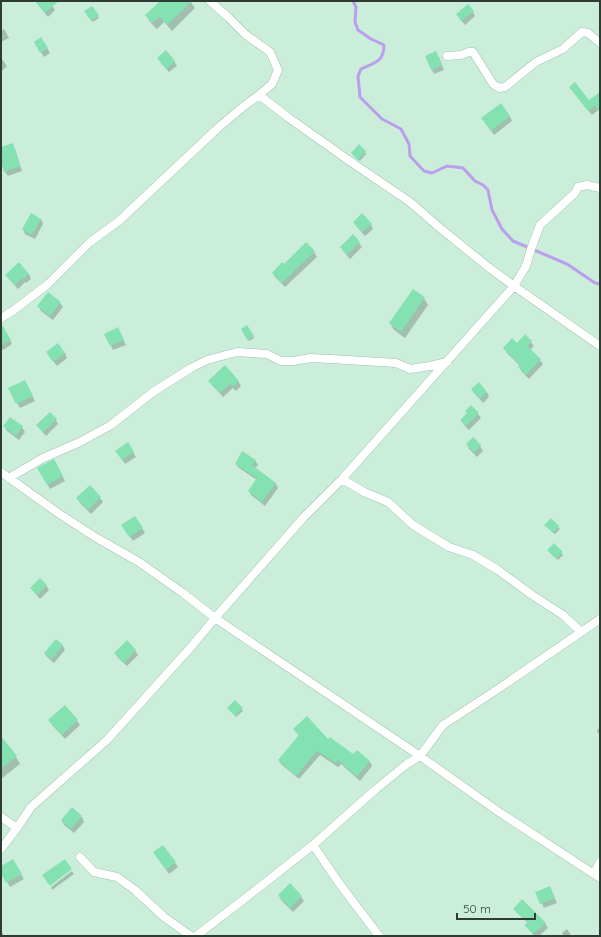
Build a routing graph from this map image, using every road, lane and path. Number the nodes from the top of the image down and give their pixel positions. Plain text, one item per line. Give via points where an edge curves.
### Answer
1 (210, 1) edge
2 (600, 43) edge
3 (448, 56) dead end
4 (259, 95) junction
5 (600, 188) edge
6 (514, 286) junction
7 (1, 318) edge
8 (600, 346) edge
9 (446, 362) junction
10 (1, 472) edge
11 (9, 478) junction
12 (342, 479) junction
13 (215, 618) junction
14 (600, 618) edge
15 (582, 632) junction
16 (420, 756) junction
17 (1, 817) edge
18 (17, 828) junction
19 (313, 844) junction
20 (1, 849) edge
21 (80, 857) dead end
22 (600, 862) edge
23 (597, 876) edge
24 (191, 936) edge
25 (196, 936) edge
26 (379, 936) edge

1 - 4 street via 246,35 270,52 278,70 272,84
2 - 3 street via 588,33 582,32 563,48 536,62 505,87 499,88 493,84 473,52
4 - 6 street via 410,202
4 - 7 street via 219,127 120,220 89,243 48,284
5 - 6 street via 587,185 578,187 575,193 540,225 526,266
6 - 8 street
6 - 9 street
9 - 11 street via 410,369 396,363 331,358 281,361 267,354 237,352 207,360 191,368 153,392 111,425 43,458
9 - 12 street
10 - 11 street
11 - 13 street via 58,514 140,562
12 - 13 street via 304,517
12 - 15 street via 388,502 413,525 449,547 472,555 498,570 563,615
13 - 16 street
13 - 18 street via 107,740 31,807
14 - 15 street
15 - 16 street via 443,725
16 - 19 street via 376,789
16 - 23 street via 499,812
17 - 18 street
18 - 20 street
19 - 25 street
19 - 26 street
21 - 24 street via 94,872 117,877
22 - 23 street

